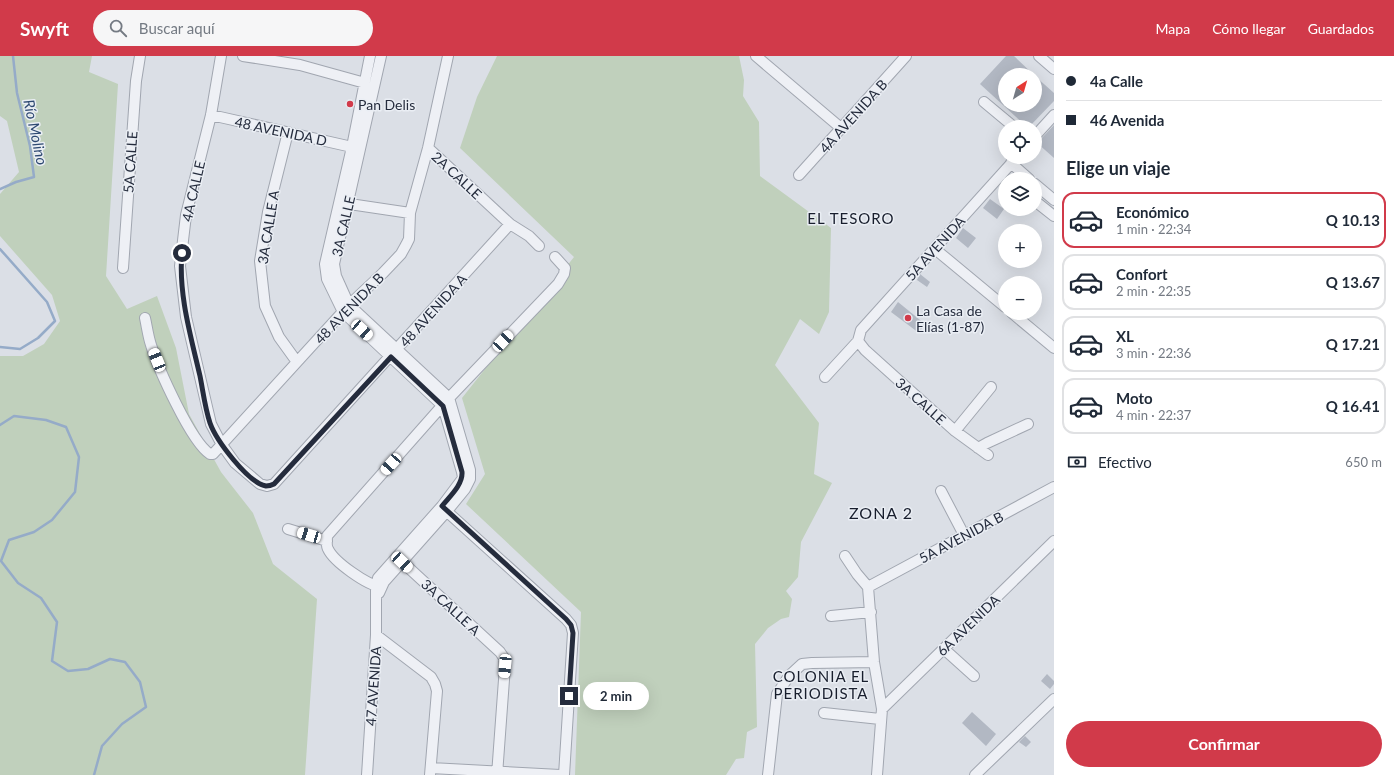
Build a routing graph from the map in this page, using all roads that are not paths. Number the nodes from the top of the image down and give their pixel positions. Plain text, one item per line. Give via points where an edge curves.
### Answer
1 (140, 56) edge
2 (221, 56) edge
3 (243, 56) edge
4 (370, 56) edge
5 (381, 56) edge
6 (448, 56) edge
7 (756, 56) edge
8 (906, 56) edge
9 (1039, 56) edge
10 (301, 61) edge
11 (1054, 69) edge
12 (365, 82) junction
13 (984, 102) dead end
14 (211, 115) junction
15 (1054, 115) edge
16 (1006, 120) edge
17 (841, 128) junction
18 (1042, 128) edge
19 (288, 132) junction
20 (352, 146) junction
21 (428, 148) junction
22 (1017, 164) edge
23 (1023, 172) edge
24 (799, 175) dead end
25 (998, 184) edge
26 (1042, 190) edge
27 (1054, 200) edge
28 (343, 203) junction
29 (1042, 206) edge
30 (410, 213) junction
31 (1054, 216) edge
32 (510, 224) junction
33 (539, 246) dead end
34 (935, 249) junction
35 (555, 257) dead end
36 (123, 268) dead end
37 (998, 301) edge
38 (346, 308) junction
39 (145, 318) dead end
40 (1021, 320) edge
41 (858, 341) junction
42 (1052, 343) edge
43 (394, 353) junction
44 (297, 362) junction
45 (825, 377) dead end
46 (991, 387) dead end
47 (446, 402) junction
48 (1028, 424) dead end
49 (955, 431) junction
50 (222, 444) junction
51 (978, 448) junction
52 (988, 455) dead end
53 (274, 484) joint
54 (1054, 488) edge
55 (941, 491) dead end
56 (444, 509) junction
57 (288, 529) dead end
58 (964, 535) junction
59 (327, 541) junction
60 (1054, 541) edge
61 (845, 556) dead end
62 (399, 559) junction
63 (868, 587) junction
64 (378, 590) junction
65 (870, 612) junction
66 (831, 616) dead end
67 (376, 635) junction
68 (944, 649) junction
69 (874, 662) junction
70 (974, 676) dead end
71 (1054, 699) edge
72 (824, 713) dead end
73 (881, 714) junction
74 (431, 772) edge
75 (497, 773) edge
76 (367, 775) edge
77 (560, 775) edge
78 (564, 775) edge
79 (768, 775) edge
80 (877, 775) edge
81 (976, 775) edge

1 - 36 street, 5A CALLE
2 - 14 street, 4A CALLE
3 - 10 street
4 - 12 street, 3A CALLE
5 - 28 street, 3A CALLE
6 - 21 street, 2A CALLE
7 - 17 street
8 - 17 street, 4A AVENIDA B
9 - 11 street
10 - 12 street
12 - 20 street, 3A CALLE
13 - 16 street
14 - 19 street, 48 AVENIDA D
14 - 50 street, 4A CALLE via 186,215 180,266 186,317 210,424
15 - 18 street
17 - 24 street, 4A AVENIDA B
19 - 20 street, 48 AVENIDA D
19 - 44 street, 3A CALLE A via 268,212 260,261 265,306 279,337
20 - 28 street, 3A CALLE
21 - 30 street, 48 AVENIDA B
21 - 32 street, 2A CALLE
22 - 23 street
25 - 34 street, 5A AVENIDA
26 - 27 street
28 - 30 street
28 - 38 street, 3A CALLE via 325,264 327,279
29 - 31 street
30 - 38 street, 48 AVENIDA B via 409,239 401,254
32 - 33 street, 2A CALLE
32 - 43 street, 48 AVENIDA A
34 - 37 street
34 - 41 street, 5A AVENIDA via 861,330
35 - 47 street via 565,268 558,284
38 - 43 street, 3A CALLE
38 - 44 street, 48 AVENIDA B
39 - 50 street, 48 AVENIDA B via 151,346 177,406 193,433 210,454
40 - 42 street
41 - 45 street, 5A AVENIDA
41 - 49 street, 3A CALLE
43 - 47 street, 3A CALLE
43 - 53 street, 48 AVENIDA A
44 - 50 street, 48 AVENIDA B
46 - 49 street
47 - 56 street via 463,478
47 - 59 street via 327,536
48 - 51 street
49 - 51 street, 3A CALLE
50 - 53 street, 4A CALLE via 235,463 260,484
51 - 52 street, 3A CALLE
54 - 58 street, 5A AVENIDA B
55 - 58 street
56 - 62 street
56 - 78 street via 571,625 573,633
57 - 59 street
58 - 63 street, 5A AVENIDA B
59 - 64 street via 327,548 337,560
60 - 68 street, 6A AVENIDA
61 - 63 street
62 - 64 street
62 - 75 street, 3A CALLE A via 504,658
63 - 65 street
64 - 67 street, 47 AVENIDA
65 - 66 street
65 - 69 street
67 - 74 street via 431,677 435,684 437,691
67 - 76 street, 47 AVENIDA
68 - 70 street
68 - 73 street, 6A AVENIDA
69 - 73 street
69 - 79 street via 802,664 782,685 777,694
71 - 81 street
72 - 73 street
73 - 80 street
74 - 75 street
75 - 77 street

